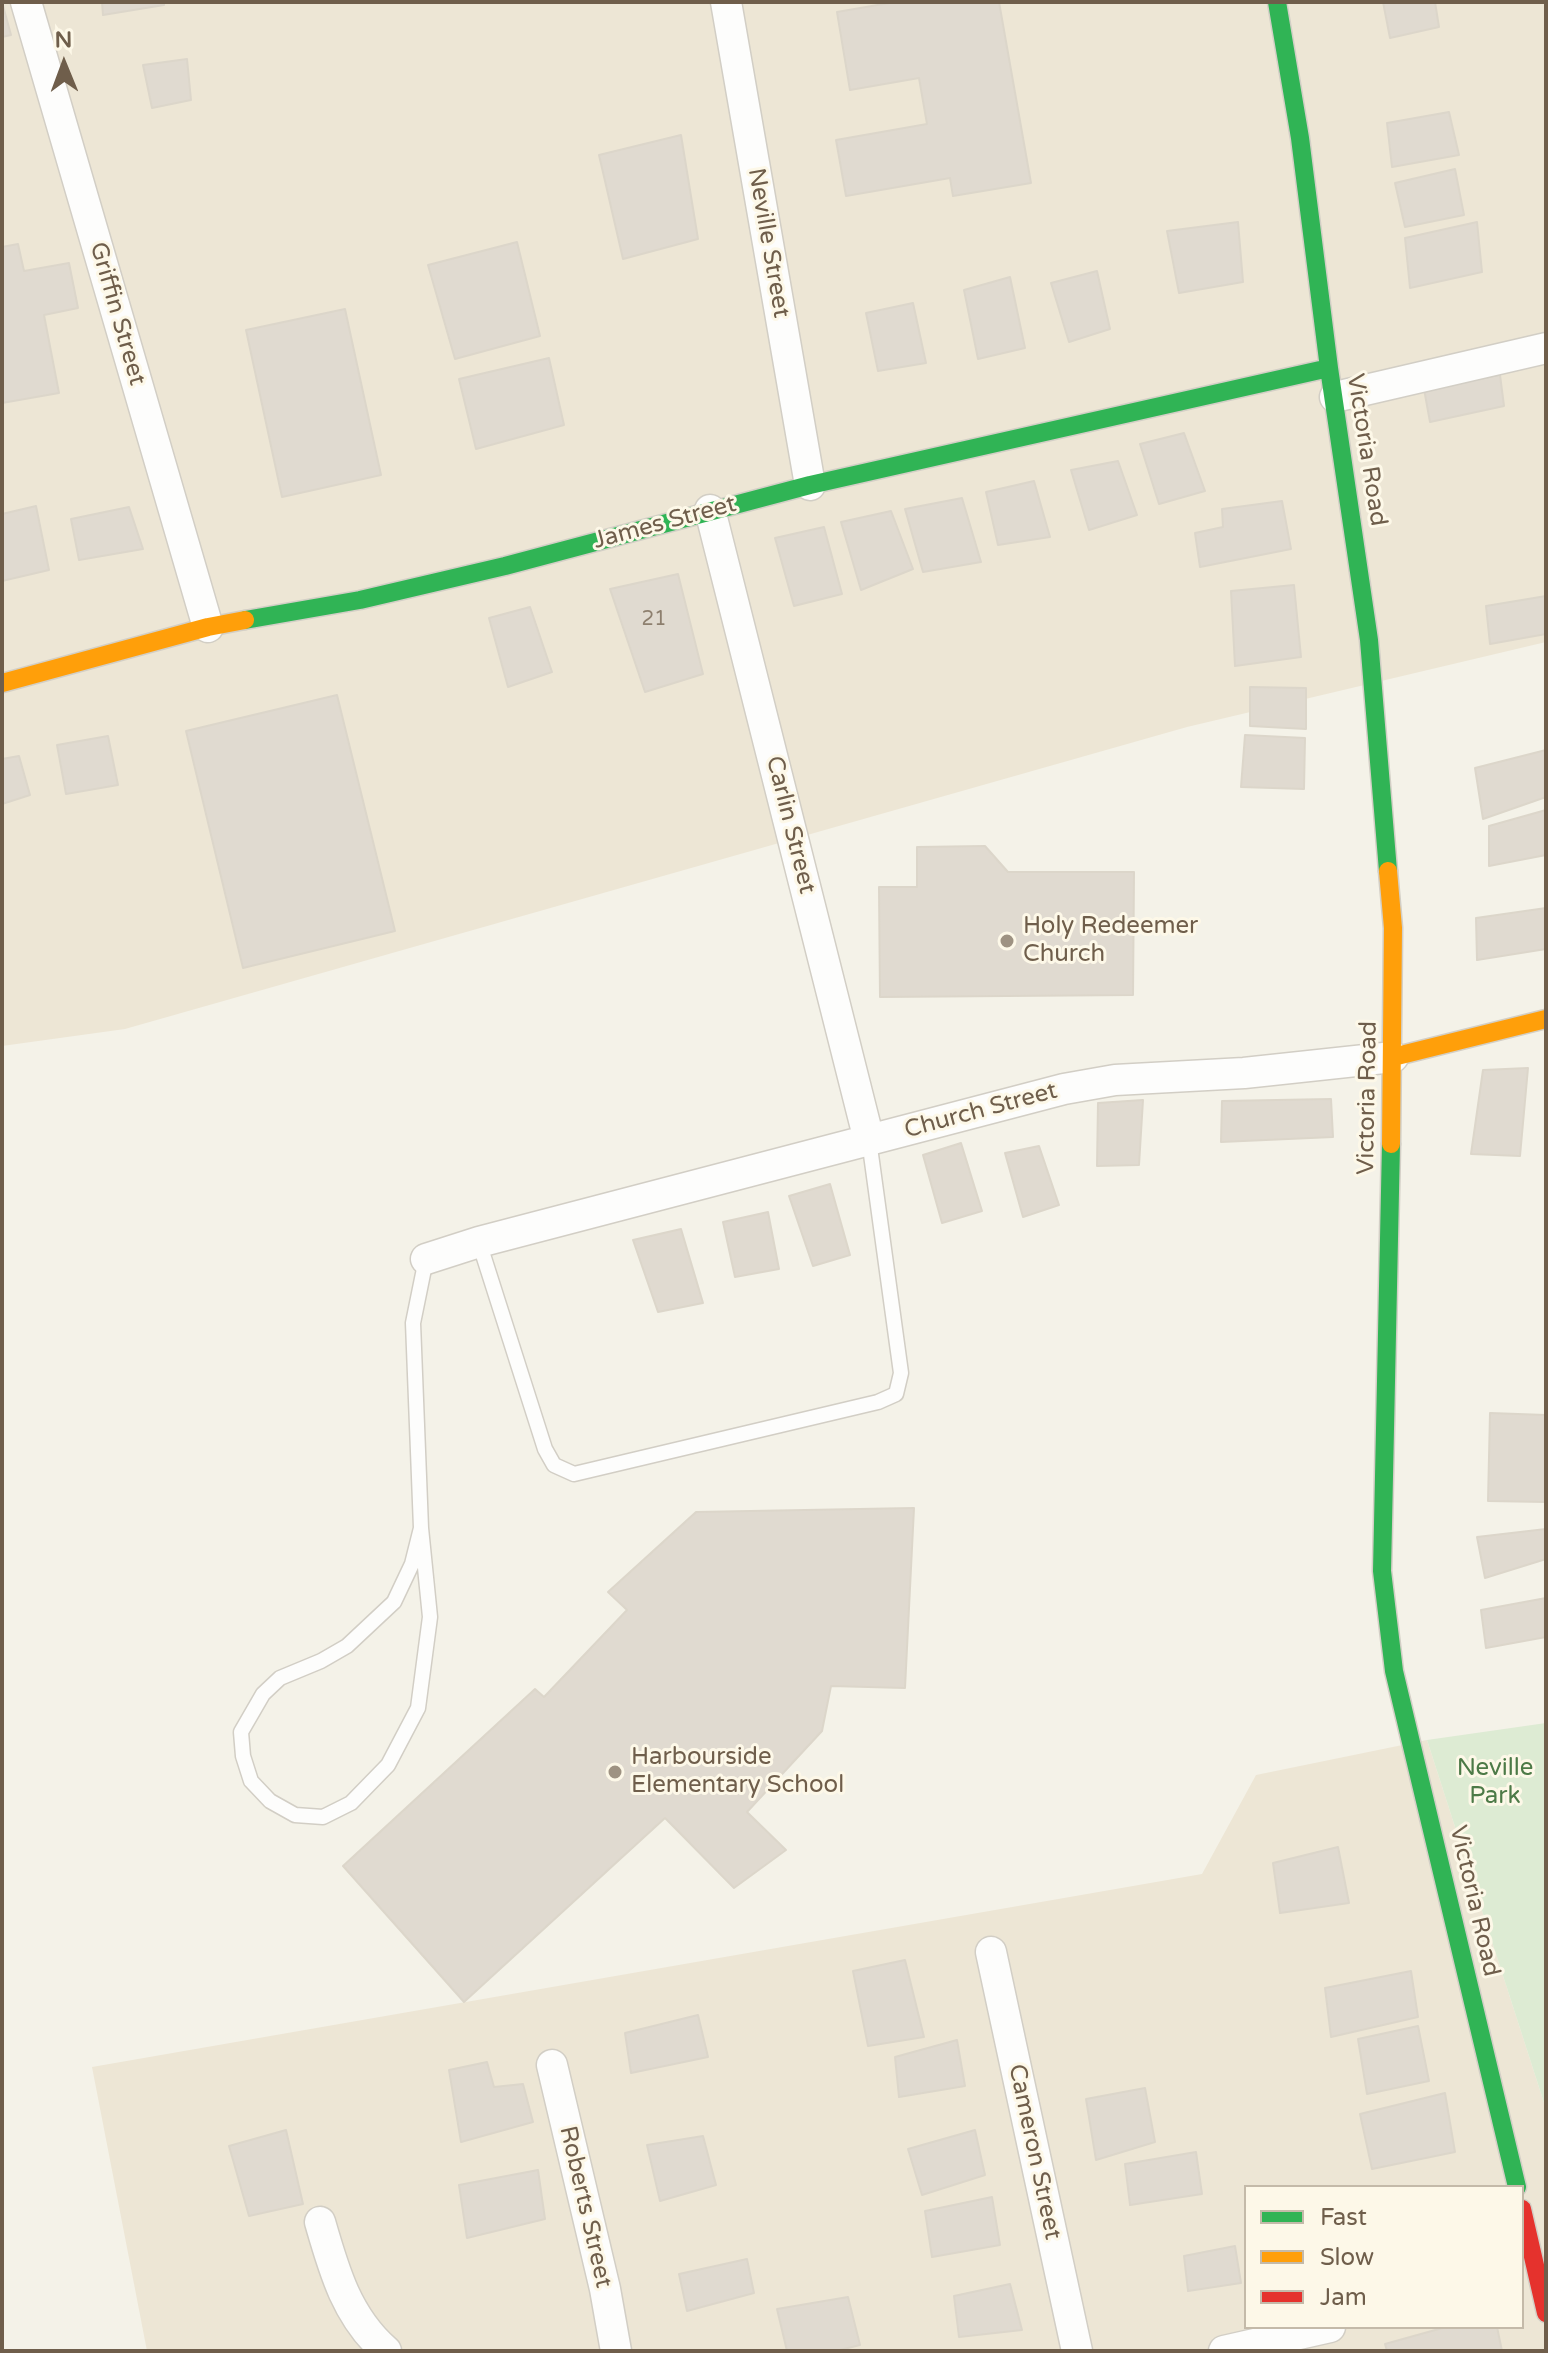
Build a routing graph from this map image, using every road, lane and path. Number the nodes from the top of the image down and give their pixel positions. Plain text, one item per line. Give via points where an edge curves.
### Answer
1 (26, 2) edge
2 (726, 2) edge
3 (1277, 2) edge
4 (1546, 348) edge
5 (1332, 383) junction
6 (810, 485) junction
7 (710, 510) junction
8 (208, 627) junction
9 (2, 683) edge
10 (1546, 1019) edge
11 (1393, 1057) junction
12 (869, 1140) junction
13 (479, 1242) junction
14 (426, 1259) joint
15 (421, 1528) junction
16 (991, 1952) dead end
17 (552, 2065) dead end
18 (1517, 2185) edge
19 (320, 2222) dead end
20 (1524, 2227) edge
21 (1530, 2281) edge
22 (1546, 2313) edge
23 (1321, 2329) edge
24 (386, 2351) edge
25 (616, 2351) edge
26 (1077, 2351) edge
27 (1224, 2351) edge

1 - 8 street, Griffin Street
2 - 6 street, Neville Street
3 - 5 main road, Victoria Road
4 - 5 street, James Street
5 - 6 main road, James Street
5 - 11 main road, Victoria Road via 1372,663 1393,928
6 - 7 main road, James Street
7 - 8 main road, James Street via 360,600
7 - 12 street, Carlin Street
8 - 9 main road, James Street
10 - 11 main road, Church Street
11 - 12 street, Church Street via 1115,1080
11 - 18 main road, Victoria Road via 1382,1571 1394,1671
12 - 13 street, Church Street
12 - 13 lane via 901,1373 896,1394 878,1402 574,1474 554,1465 545,1449
13 - 14 street, Church Street
14 - 15 lane via 413,1323
15 - 15 lane via 430,1617 418,1708 388,1765 351,1803 323,1817 295,1815 270,1801 251,1781 241,1732 263,1694 280,1678 347,1646 394,1602
16 - 26 street, Cameron Street
17 - 25 street, Roberts Street
19 - 24 street via 337,2280 367,2334
20 - 21 main road
21 - 22 main road
23 - 27 street

